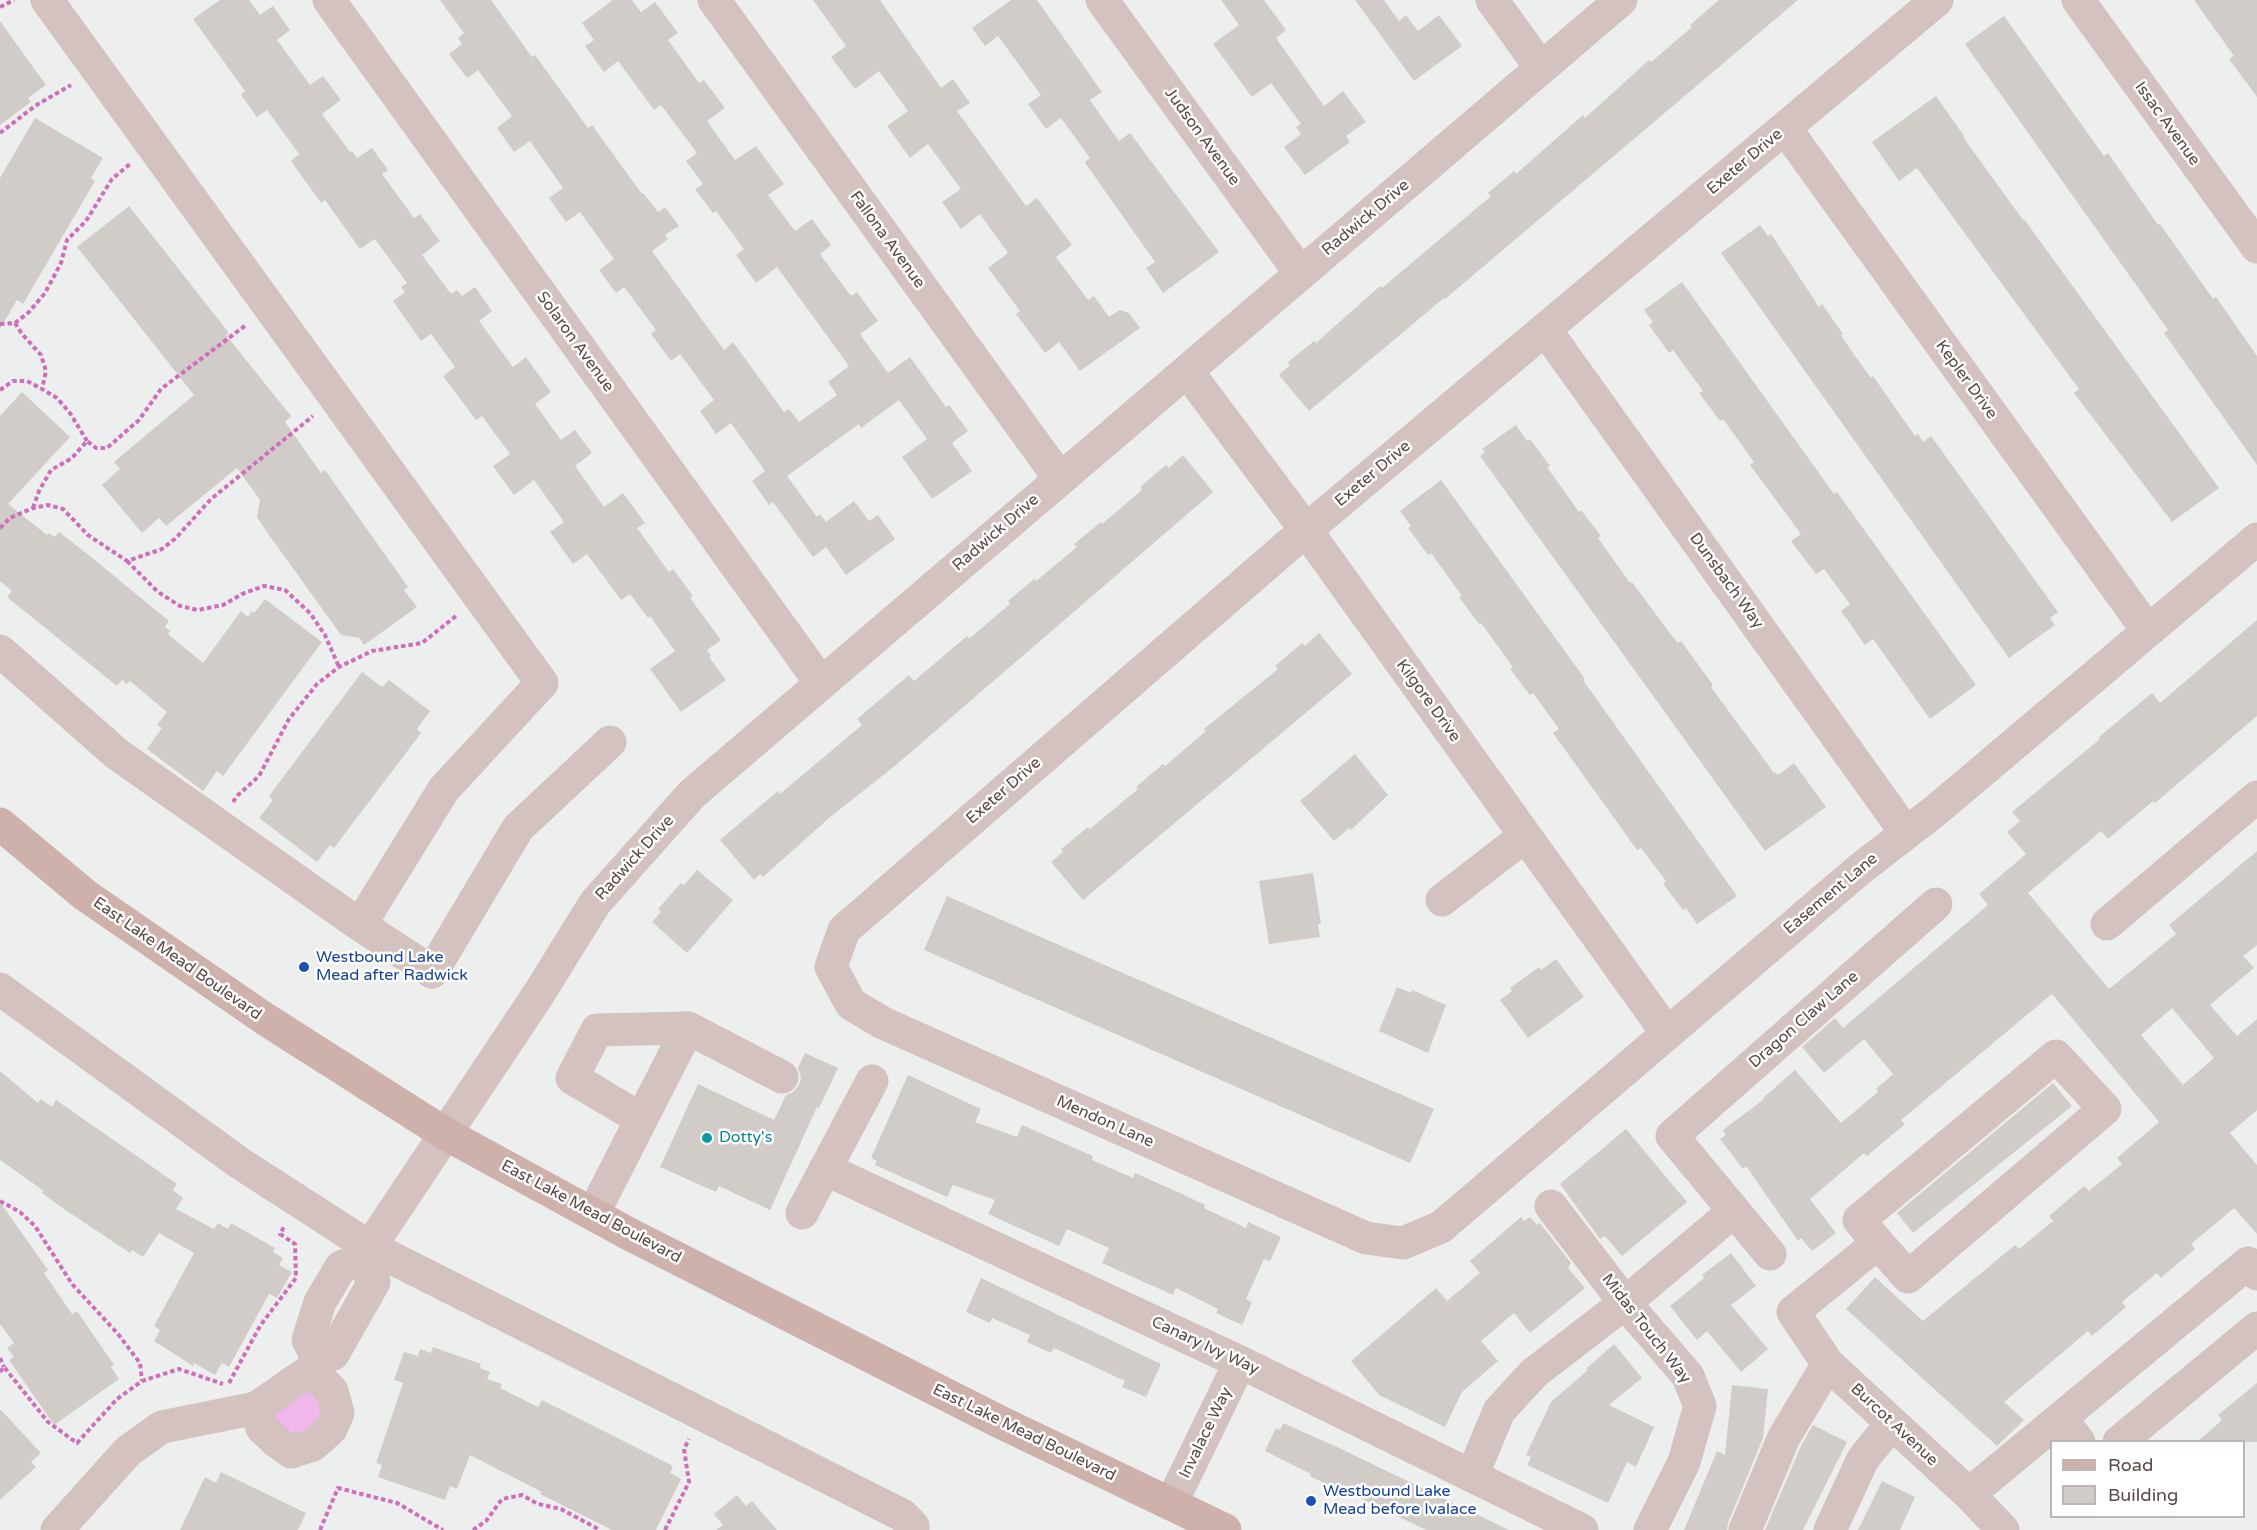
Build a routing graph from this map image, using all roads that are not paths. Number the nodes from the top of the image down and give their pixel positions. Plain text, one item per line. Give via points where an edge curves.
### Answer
1 (48, 0) edge
2 (329, 0) edge
3 (714, 0) edge
4 (1102, 0) edge
5 (1492, 0) edge
6 (1621, 0) edge
7 (1937, 0) edge
8 (2078, 0) edge
9 (1541, 68) junction
10 (1785, 128) junction
11 (2257, 247) edge
12 (1301, 274) junction
13 (1545, 329) junction
14 (1187, 371) junction
15 (1060, 479) junction
16 (1306, 530) junction
17 (2257, 539) edge
18 (2148, 631) junction
19 (0, 651) edge
20 (821, 683) junction
21 (610, 742) dead end
22 (2257, 797) edge
23 (0, 824) edge
24 (1906, 833) junction
25 (1525, 836) junction
26 (1442, 900) dead end
27 (1936, 904) dead end
28 (2107, 924) dead end
29 (360, 925) junction
30 (831, 967) joint
31 (0, 989) edge
32 (688, 1028) junction
33 (1667, 1033) junction
34 (782, 1077) dead end
35 (872, 1081) dead end
36 (641, 1119) junction
37 (444, 1133) junction
38 (825, 1169) junction
39 (1551, 1206) dead end
40 (1734, 1211) junction
41 (802, 1213) dead end
42 (593, 1214) junction
43 (1403, 1243) joint
44 (1878, 1243) junction
45 (365, 1253) junction
46 (1770, 1254) dead end
47 (2257, 1274) edge
48 (1625, 1303) junction
49 (2257, 1328) edge
50 (1240, 1362) junction
51 (314, 1364) junction
52 (1828, 1364) junction
53 (256, 1408) junction
54 (1892, 1423) junction
55 (2070, 1430) edge
56 (2054, 1440) edge
57 (2121, 1440) edge
58 (2050, 1443) edge
59 (1472, 1476) junction
60 (1969, 1494) junction
61 (1172, 1504) junction
62 (57, 1530) edge
63 (913, 1530) edge
64 (1225, 1530) edge
65 (1582, 1530) edge
66 (1650, 1530) edge
67 (1745, 1530) edge
68 (1830, 1530) edge
69 (2003, 1530) edge

1 - 29 street via 542,683 444,789
2 - 20 street, Solaron Avenue
3 - 15 street, Fallona Avenue
4 - 12 street, Judson Avenue
5 - 9 street
6 - 9 street, Radwick Drive
7 - 10 street, Exeter Drive
8 - 11 street, Issac Avenue
9 - 12 street, Radwick Drive
10 - 13 street, Exeter Drive
10 - 18 street, Kepler Drive
12 - 14 street, Radwick Drive
13 - 16 street, Exeter Drive
13 - 24 street, Dunsbach Way
14 - 15 street, Radwick Drive
14 - 16 street, Kilgore Drive
15 - 20 street, Radwick Drive
16 - 25 street, Kilgore Drive
16 - 30 street, Exeter Drive via 844,930
17 - 18 street, Easement Lane
18 - 24 street, Easement Lane
19 - 29 street via 117,753
20 - 37 street, Radwick Drive via 692,794 595,903
21 - 29 street via 518,828 432,972
22 - 28 street
23 - 37 main road, East Lake Mead Boulevard via 104,908 265,1019
24 - 33 street, Easement Lane
25 - 26 street
25 - 33 street, Kilgore Drive
27 - 40 street, Dragon Claw Lane via 1672,1136
30 - 43 street, Mendon Lane via 851,1004 884,1023 1366,1238
31 - 45 street
32 - 34 street
32 - 36 street
32 - 36 street via 597,1030 572,1078
33 - 43 street, Easement Lane via 1441,1227
35 - 38 street
36 - 42 street
37 - 42 main road, East Lake Mead Boulevard
37 - 45 street, Radwick Drive
38 - 41 street
38 - 50 street, Canary Ivy Way
39 - 48 street, Midas Touch Way
40 - 46 street
40 - 48 street
42 - 61 main road, East Lake Mead Boulevard
44 - 44 street via 1859,1220 2056,1056 2105,1109 1908,1277
44 - 52 street, Burcot Avenue via 1793,1312
45 - 51 street via 341,1267 320,1302 308,1340
45 - 63 street via 902,1515
47 - 55 street via 2248,1263
48 - 59 street via 1534,1373 1499,1411
48 - 66 street, Midas Touch Way via 1688,1376 1700,1406 1684,1462
49 - 57 street
50 - 59 street, Canary Ivy Way
50 - 61 street, Invalace Way
51 - 53 street
51 - 53 street via 332,1391 338,1413 331,1429 313,1445 291,1452 262,1428
52 - 54 street, Burcot Avenue
52 - 67 street via 1784,1437
53 - 62 street via 162,1427 128,1451
54 - 60 street, Burcot Avenue
54 - 68 street via 1863,1459
55 - 56 street
58 - 60 street
59 - 65 street, Canary Ivy Way
60 - 69 street, Burcot Avenue
61 - 64 main road, East Lake Mead Boulevard

